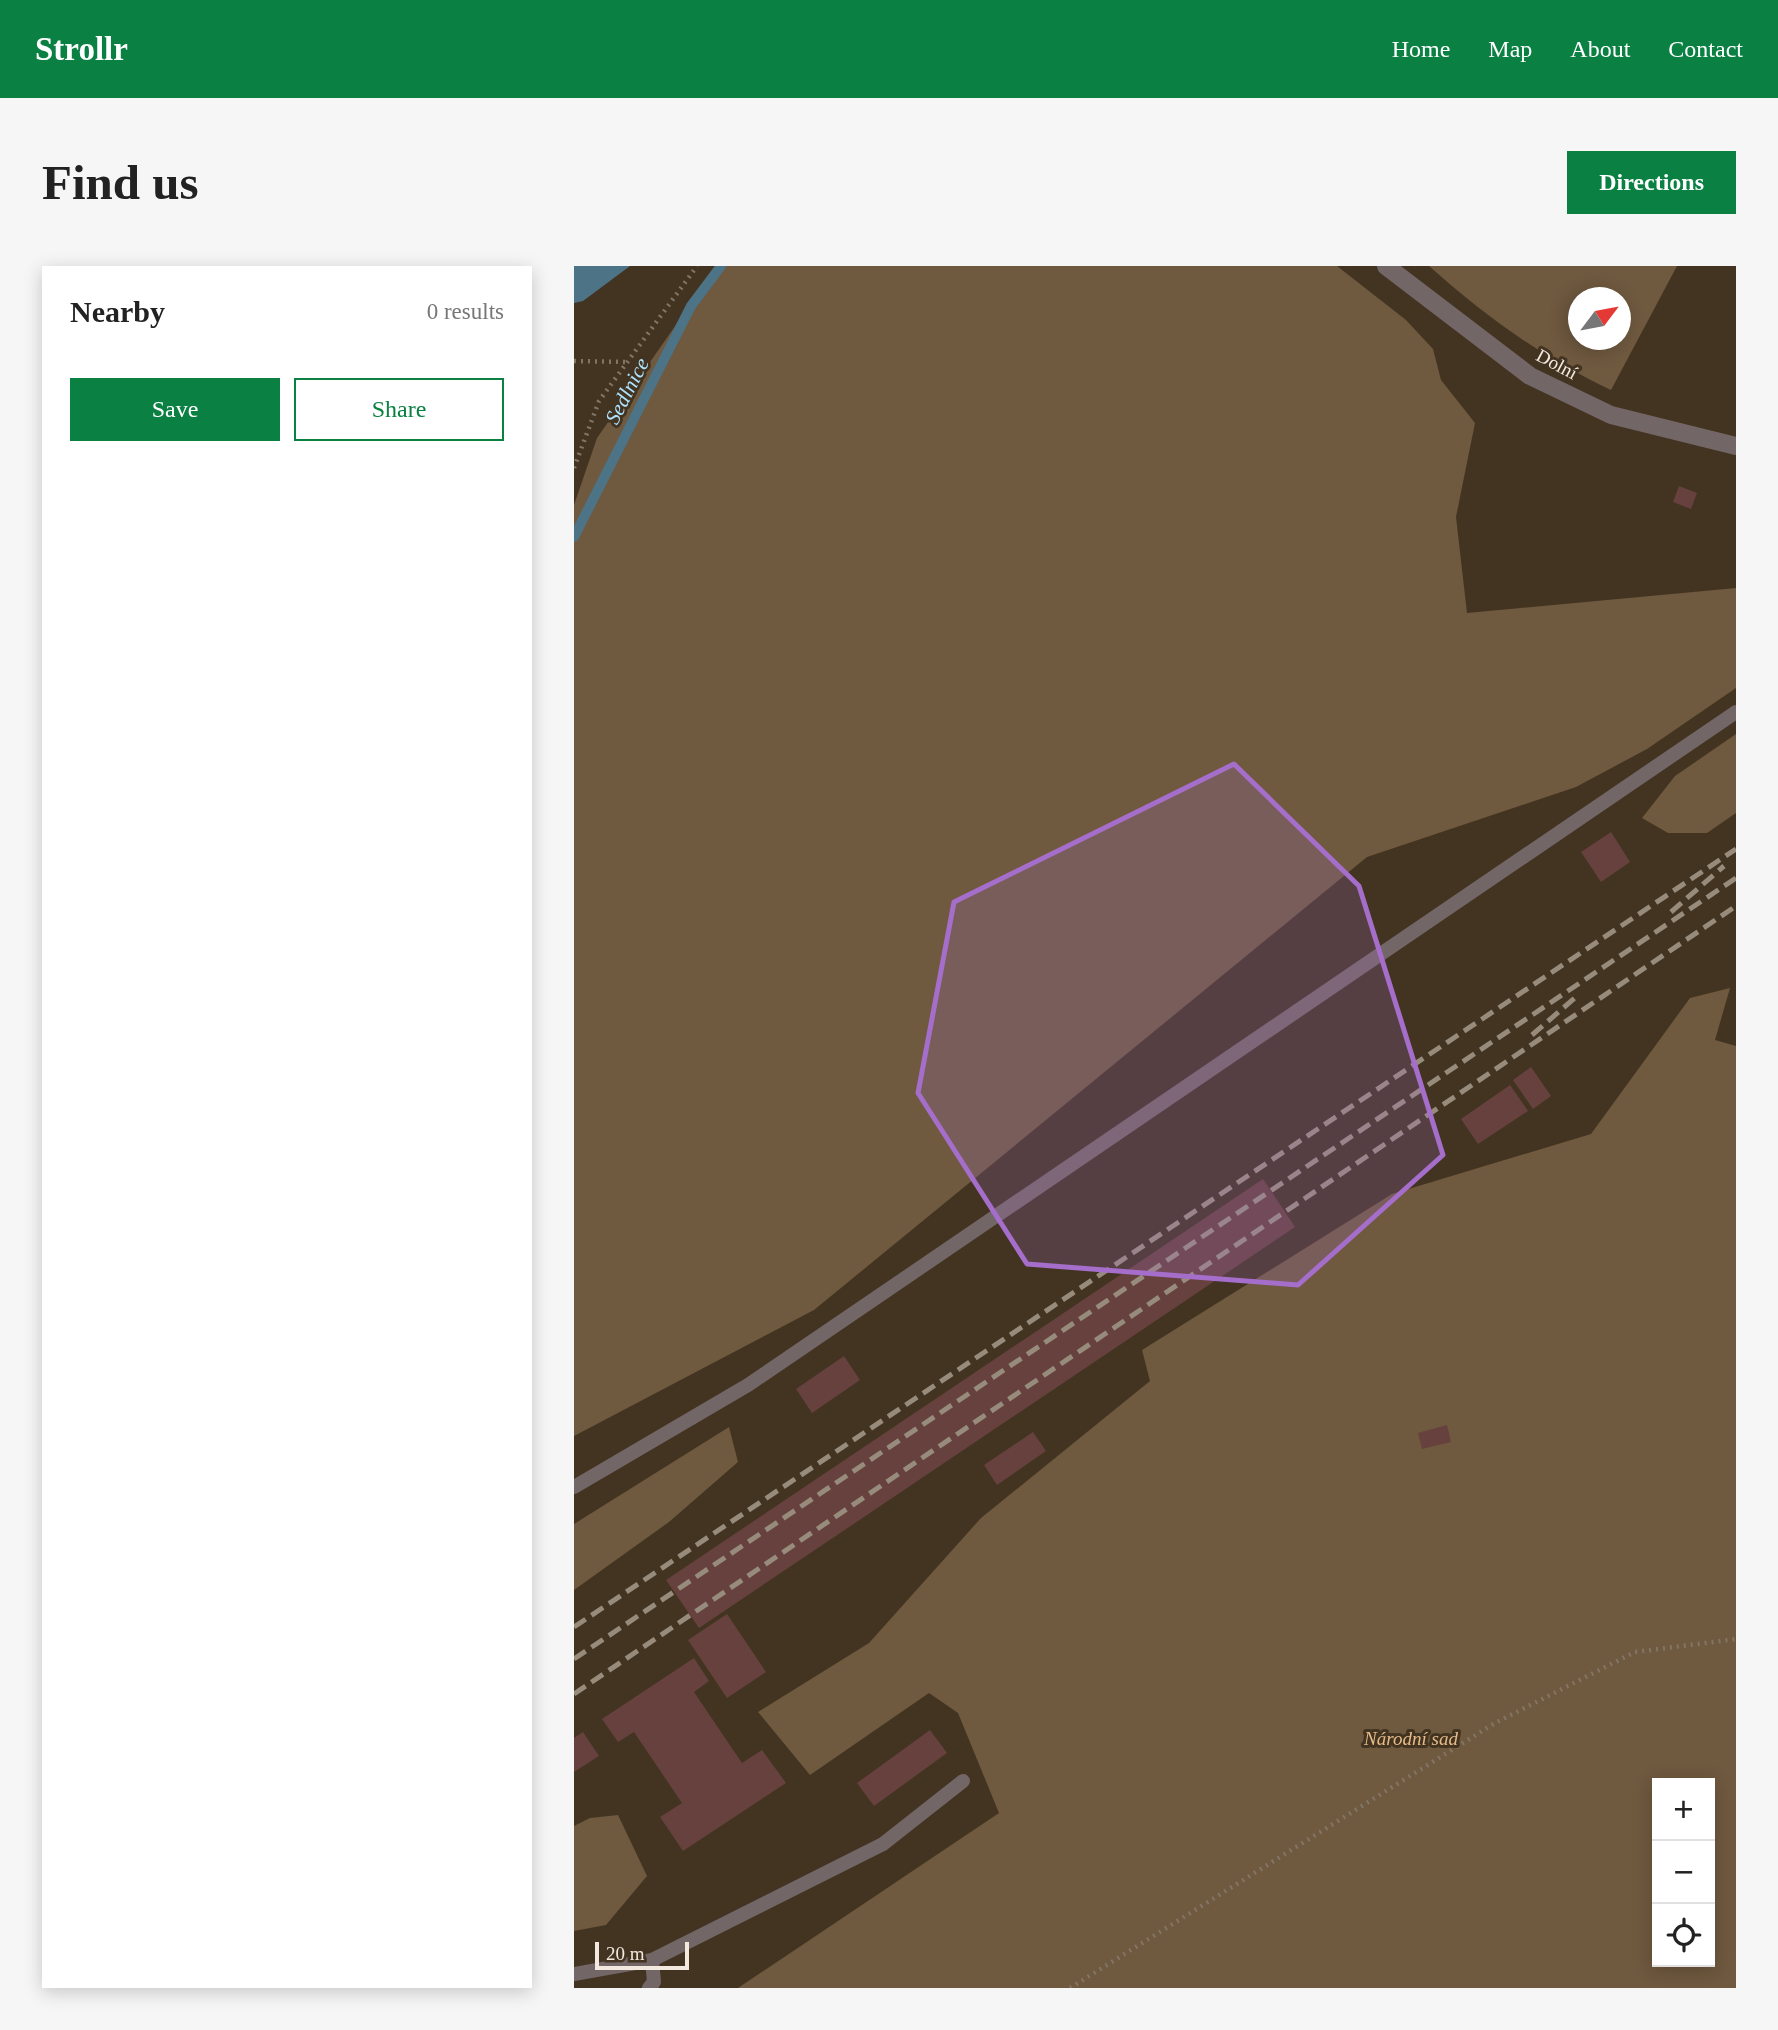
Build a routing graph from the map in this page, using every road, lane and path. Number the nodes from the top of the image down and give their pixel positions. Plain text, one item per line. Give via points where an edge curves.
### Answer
1 (697, 266) edge
2 (1386, 266) edge
3 (574, 361) edge
4 (628, 362) junction
5 (1736, 446) edge
6 (574, 468) edge
7 (1736, 712) edge
8 (574, 1487) edge
9 (1736, 1639) edge
10 (964, 1781) dead end
11 (652, 1960) junction
12 (574, 1974) edge
13 (649, 1988) edge
14 (1070, 1988) edge

1 - 4 path
2 - 5 street, Dolní via 1530,376 1611,415
3 - 4 path
4 - 6 path via 599,401
7 - 8 lane via 760,1377
9 - 14 path via 1635,1652 1495,1723
10 - 11 lane via 883,1844
11 - 12 lane
11 - 13 lane via 654,1982

